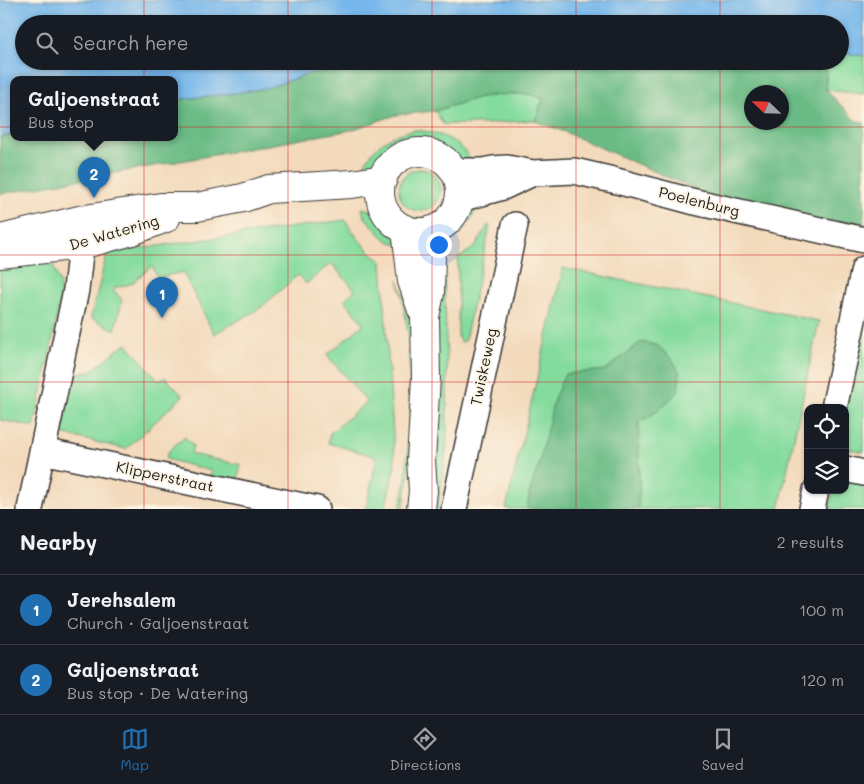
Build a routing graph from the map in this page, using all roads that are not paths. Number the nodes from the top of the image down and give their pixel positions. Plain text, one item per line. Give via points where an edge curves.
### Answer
1 (455, 171) junction
2 (533, 173) junction
3 (382, 190) junction
4 (460, 199) junction
5 (515, 225) dead end
6 (419, 230) junction
7 (80, 233) junction
8 (0, 239) edge
9 (864, 240) edge
10 (0, 254) edge
11 (864, 269) edge
12 (835, 404) edge
13 (42, 451) junction
14 (422, 460) junction
15 (849, 470) edge
16 (864, 473) edge
17 (815, 494) edge
18 (233, 500) edge
19 (30, 509) edge
20 (317, 509) edge
21 (409, 509) edge
22 (420, 509) edge
23 (454, 509) edge
24 (812, 509) edge

1 - 2 street, Poelenburg via 507,168
1 - 3 main road via 440,157 430,153 410,153 392,163
1 - 4 main road
2 - 4 street, Poelenburg via 504,187
2 - 9 street, Poelenburg via 574,171
3 - 6 main road via 385,211 390,218 398,225
3 - 7 main road, De Watering via 353,199 267,201 243,198 197,207 132,231
4 - 6 main road via 445,223
5 - 23 street, Twiskeweg
6 - 14 main road via 412,282 425,317
7 - 8 main road, De Watering
7 - 10 main road, De Watering
7 - 13 street via 76,290
11 - 12 street
13 - 18 street, Klipperstraat
13 - 19 street
14 - 21 main road
14 - 22 main road
15 - 16 street
17 - 24 street
18 - 20 street, Klipperstraat

